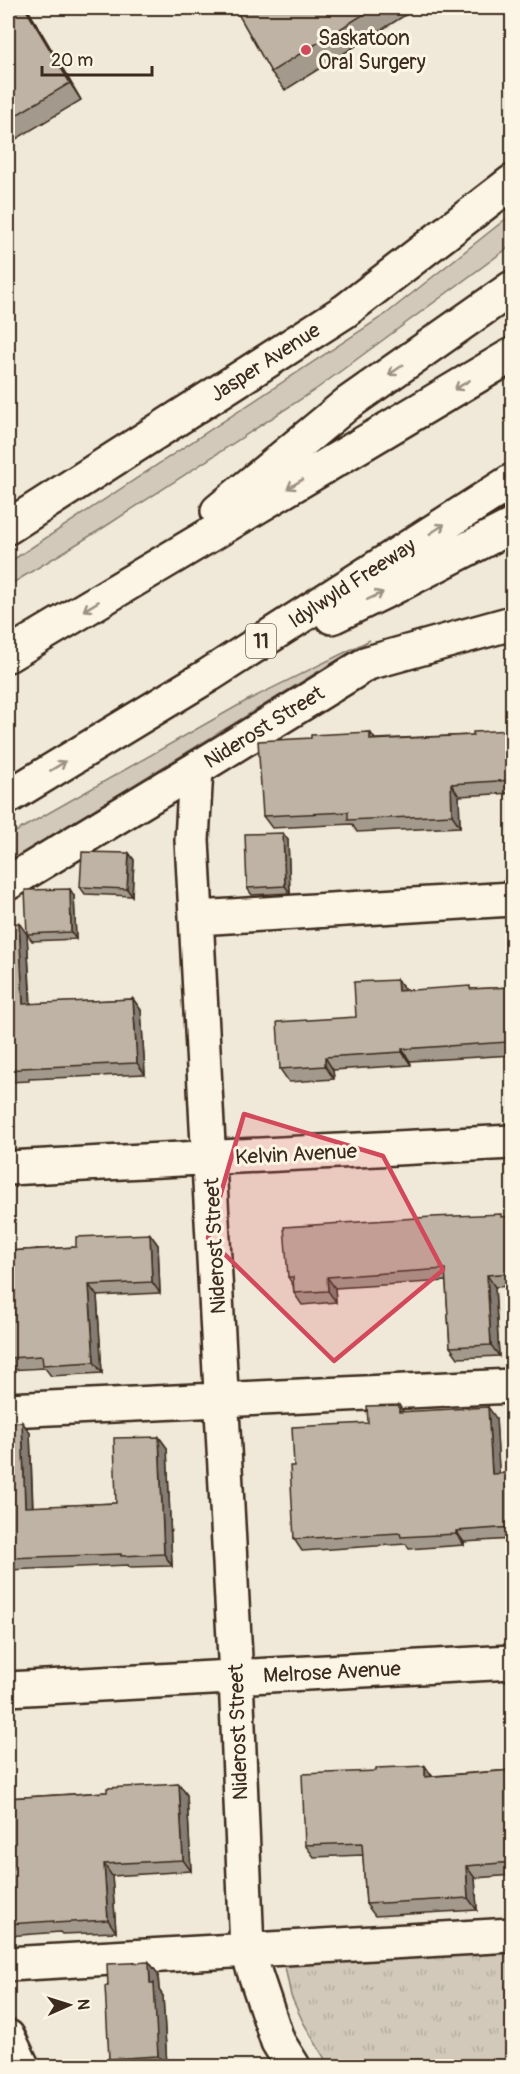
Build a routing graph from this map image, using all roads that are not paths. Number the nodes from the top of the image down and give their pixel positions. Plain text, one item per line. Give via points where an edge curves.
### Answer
1 (513, 182) edge
2 (513, 288) edge
3 (513, 355) edge
4 (513, 481) edge
5 (513, 526) edge
6 (8, 527) edge
7 (136, 579) junction
8 (513, 623) edge
9 (8, 655) edge
10 (208, 675) junction
11 (196, 769) junction
12 (8, 797) edge
13 (8, 883) edge
14 (513, 899) edge
15 (198, 918) junction
16 (513, 1142) edge
17 (210, 1158) junction
18 (8, 1168) edge
19 (513, 1386) edge
20 (222, 1399) junction
21 (8, 1410) edge
22 (513, 1662) edge
23 (236, 1677) junction
24 (8, 1689) edge
25 (513, 1935) edge
26 (247, 1950) junction
27 (8, 1964) edge
28 (8, 2037) edge
29 (22, 2067) edge
30 (292, 2067) edge

1 - 6 main road, Jasper Avenue via 345,311
2 -> 7 main road via 347,404
3 -> 7 main road
10 -> 4 main road, Idylwyld Freeway / 11
10 -> 5 main road
7 -> 9 main road
8 - 11 main road, Niderost Street via 368,663
12 -> 10 main road, Idylwyld Freeway / 11
11 - 13 main road
11 - 15 main road, Niderost Street via 192,840
14 - 15 main road
15 - 17 main road, Niderost Street
16 - 17 main road, Kelvin Avenue
17 - 18 main road, Kelvin Avenue
17 - 20 main road, Niderost Street
19 - 20 main road
20 - 21 main road
20 - 23 main road, Niderost Street
22 - 23 main road, Melrose Avenue
23 - 24 main road, Melrose Avenue
23 - 26 main road, Niderost Street
25 - 26 main road
26 - 27 main road
26 - 30 main road, Niderost Street via 278,2042
28 - 29 main road

